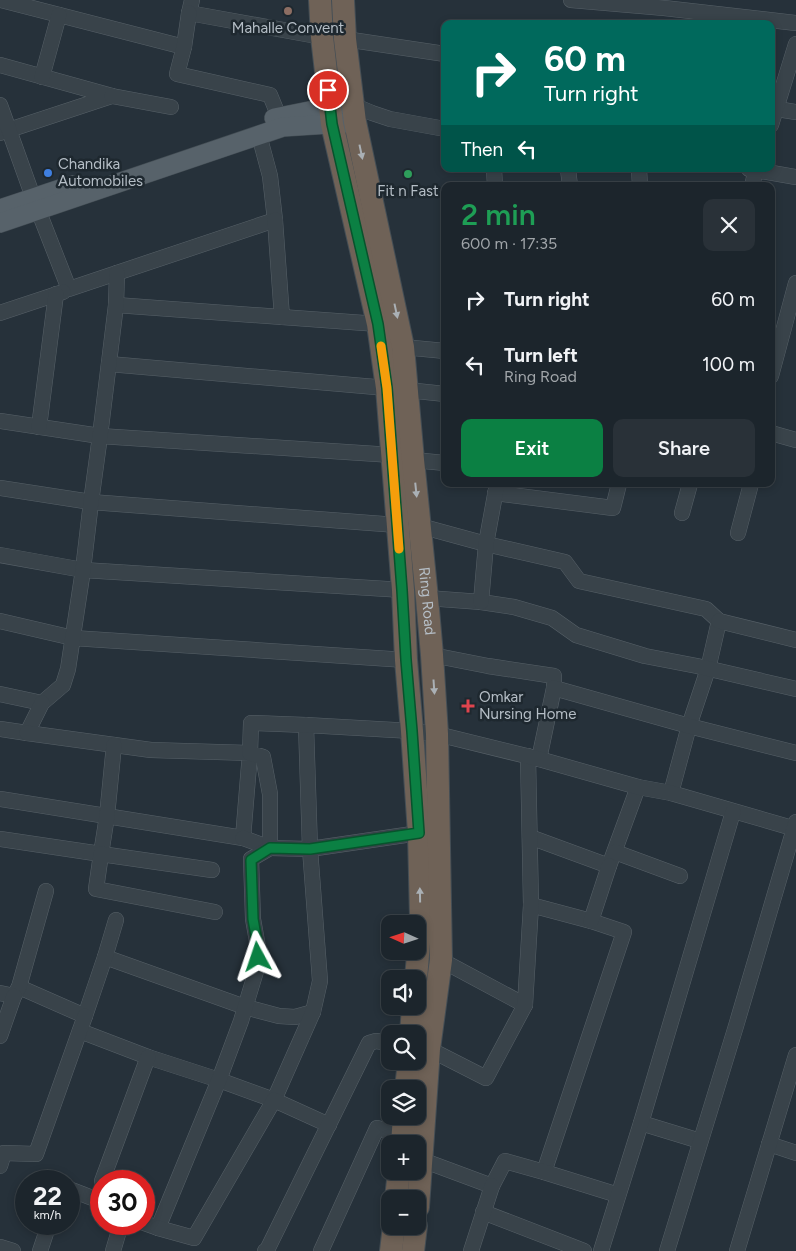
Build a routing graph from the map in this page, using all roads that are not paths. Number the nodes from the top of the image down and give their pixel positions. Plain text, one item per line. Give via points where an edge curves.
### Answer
1 (1, 0) edge
2 (320, 0) edge
3 (343, 0) edge
4 (571, 0) edge
5 (599, 2) edge
6 (665, 4) edge
7 (190, 6) edge
8 (58, 15) junction
9 (796, 23) edge
10 (322, 37) junction
11 (345, 39) junction
12 (184, 47) junction
13 (796, 47) edge
14 (441, 53) edge
15 (0, 65) edge
16 (42, 76) junction
17 (112, 96) junction
18 (775, 105) edge
19 (0, 106) edge
20 (171, 107) dead end
21 (775, 108) edge
22 (796, 112) edge
23 (360, 113) junction
24 (332, 116) junction
25 (279, 117) junction
26 (441, 128) edge
27 (4, 131) edge
28 (259, 135) junction
29 (770, 172) edge
30 (796, 177) edge
31 (36, 204) junction
32 (0, 209) edge
33 (275, 220) junction
34 (0, 223) edge
35 (117, 273) junction
36 (796, 283) edge
37 (63, 292) junction
38 (116, 305) junction
39 (0, 313) edge
40 (282, 316) junction
41 (378, 324) junction
42 (403, 347) junction
43 (441, 350) edge
44 (775, 353) edge
45 (108, 364) junction
46 (397, 389) junction
47 (441, 394) edge
48 (0, 421) edge
49 (39, 428) junction
50 (775, 434) edge
51 (100, 436) junction
52 (796, 440) edge
53 (403, 458) junction
54 (441, 462) edge
55 (618, 487) edge
56 (689, 487) edge
57 (750, 487) edge
58 (0, 488) edge
59 (496, 488) edge
60 (91, 502) junction
61 (682, 513) dead end
62 (397, 525) junction
63 (420, 526) junction
64 (738, 533) dead end
65 (486, 544) junction
66 (0, 555) edge
67 (83, 570) junction
68 (402, 590) junction
69 (427, 598) junction
70 (481, 602) junction
71 (0, 621) edge
72 (719, 621) junction
73 (73, 638) junction
74 (796, 640) edge
75 (432, 655) junction
76 (406, 660) junction
77 (708, 668) junction
78 (554, 688) junction
79 (796, 689) edge
80 (0, 694) edge
81 (42, 702) junction
82 (306, 725) junction
83 (689, 726) junction
84 (0, 729) edge
85 (412, 731) junction
86 (27, 733) junction
87 (437, 734) junction
88 (114, 745) junction
89 (250, 753) junction
90 (796, 753) edge
91 (534, 758) junction
92 (638, 787) junction
93 (671, 793) junction
94 (0, 799) edge
95 (733, 812) junction
96 (107, 816) junction
97 (796, 827) edge
98 (419, 833) junction
99 (530, 837) junction
100 (243, 838) junction
101 (0, 839) edge
102 (270, 848) junction
103 (310, 849) junction
104 (101, 854) junction
105 (612, 859) junction
106 (212, 870) dead end
107 (680, 876) dead end
108 (46, 891) dead end
109 (530, 905) junction
110 (215, 912) dead end
111 (116, 920) dead end
112 (591, 921) junction
113 (105, 957) junction
114 (440, 960) junction
115 (417, 970) edge
116 (11, 992) edge
117 (525, 1005) junction
118 (245, 1007) junction
119 (313, 1012) junction
120 (85, 1016) junction
121 (80, 1031) junction
122 (0, 1036) edge
123 (381, 1042) edge
124 (429, 1049) junction
125 (796, 1055) edge
126 (148, 1057) junction
127 (219, 1080) junction
128 (274, 1100) junction
129 (641, 1123) junction
130 (329, 1125) junction
131 (403, 1131) edge
132 (424, 1135) edge
133 (700, 1141) junction
134 (769, 1144) junction
135 (796, 1153) edge
136 (426, 1161) edge
137 (0, 1166) edge
138 (106, 1170) edge
139 (544, 1172) junction
140 (492, 1186) junction
141 (618, 1195) junction
142 (483, 1212) junction
143 (155, 1217) edge
144 (155, 1227) edge
145 (45, 1235) edge
146 (117, 1235) edge
147 (393, 1235) edge
148 (415, 1235) edge
149 (0, 1247) edge
150 (13, 1251) edge
151 (40, 1251) edge
152 (113, 1251) edge
153 (265, 1251) edge
154 (321, 1251) edge
155 (391, 1251) edge
156 (414, 1251) edge
157 (471, 1251) edge
158 (584, 1251) edge
159 (600, 1251) edge
160 (667, 1251) edge
161 (737, 1251) edge

1 - 8 street
2 - 10 highway, Ring Road
3 - 11 highway, Ring Road
4 - 5 street
5 - 6 street
6 - 9 street
7 - 10 street
7 - 12 street
8 - 12 street
8 - 16 street
10 - 24 highway, Ring Road
11 - 14 street
11 - 23 highway, Ring Road
12 - 25 street via 177,74 270,95
13 - 18 street
15 - 16 street
16 - 17 street
17 - 20 street
17 - 27 street
19 - 27 street
21 - 22 street
23 - 24 main road
23 - 26 street
23 -> 42 highway, Ring Road
24 - 25 main road
24 - 28 main road
24 - 41 highway, Ring Road
25 - 31 main road via 159,157
27 - 31 street
28 - 31 main road
28 - 33 street via 270,176
29 - 30 street
31 - 32 main road
31 - 34 main road
31 - 37 street
33 - 35 street
33 - 40 street
35 - 37 street
35 - 38 street
36 - 44 street
37 - 39 street
37 - 49 street
38 - 40 street
38 - 45 street
40 - 41 street
41 - 46 highway, Ring Road
42 - 43 street
42 - 46 highway, Ring Road
45 - 46 street
45 - 51 street
46 - 47 street
46 - 53 highway, Ring Road
48 - 49 street
49 - 51 street
50 - 52 street
51 - 53 street
51 - 60 street
53 - 54 street
53 - 62 highway, Ring Road
53 -> 63 highway, Ring Road
55 - 59 street via 613,508
56 - 61 street
57 - 64 street
58 - 60 street
59 - 65 street
60 - 62 street
60 - 67 street
62 - 68 highway, Ring Road
63 - 65 street
63 - 69 highway, Ring Road
65 - 70 street
65 - 72 street via 565,562 579,581 706,609
66 - 67 street
67 - 68 street
67 - 73 street
68 - 76 highway, Ring Road
69 - 70 street
69 - 75 highway, Ring Road
70 - 77 street via 552,618 576,635 645,656
71 - 73 street
72 - 74 street
72 - 77 street
73 - 76 street
73 - 81 street via 63,685
75 - 78 street via 554,676
75 -> 87 highway, Ring Road
76 - 85 highway, Ring Road
77 - 79 street
77 - 83 street
78 - 83 street
78 - 91 street
80 - 81 street
81 - 86 street
82 - 85 street
82 - 89 street via 251,723
82 - 103 street
83 - 90 street
83 - 93 street
84 - 86 street
85 - 87 street
85 - 98 highway, Ring Road
86 - 88 street
87 - 91 street
87 - 114 highway, Ring Road
88 - 89 street via 151,750
88 - 96 street
89 - 100 street
89 - 102 street via 263,757 270,794
91 - 92 street
91 - 99 street
92 - 93 street
92 - 105 street
93 - 95 street
94 - 96 street
95 - 97 street
95 - 129 street
96 - 100 street
96 - 104 street
97 - 133 street
98 - 103 street
115 -> 98 highway, Ring Road
99 - 105 street
99 - 109 street
100 - 102 street
101 - 104 street
102 - 103 street
102 - 118 street via 251,860 253,919 258,947 257,968
103 - 119 street via 320,981
104 - 106 street
104 - 110 street via 96,889
105 - 107 street
105 - 112 street
108 - 116 street
109 - 112 street
109 - 117 street
111 - 113 street
112 - 139 street via 624,932
113 - 118 street
113 - 120 street
114 - 117 street
114 - 124 highway, Ring Road
116 - 120 street
116 - 122 street
117 - 124 street via 486,1078
118 - 119 street via 279,1016
118 - 127 street
119 - 128 street
120 - 121 street
121 - 126 street
121 - 137 street via 36,1154 4,1153
123 - 130 street via 369,1043
124 - 132 highway, Ring Road
125 - 134 street
126 - 127 street
126 - 138 street
127 - 128 street
127 - 143 street
128 - 130 street
128 - 144 street via 194,1238
129 - 133 street
129 - 141 street
130 - 153 street
131 - 154 street via 377,1128
133 - 160 street
134 - 135 street
134 - 161 street
136 - 140 street
139 - 140 street via 505,1161
139 - 141 street
140 - 142 street
141 - 159 street
142 - 157 street
142 - 158 street
145 - 151 street
146 - 152 street
147 - 155 highway
148 - 156 highway
149 - 150 street

